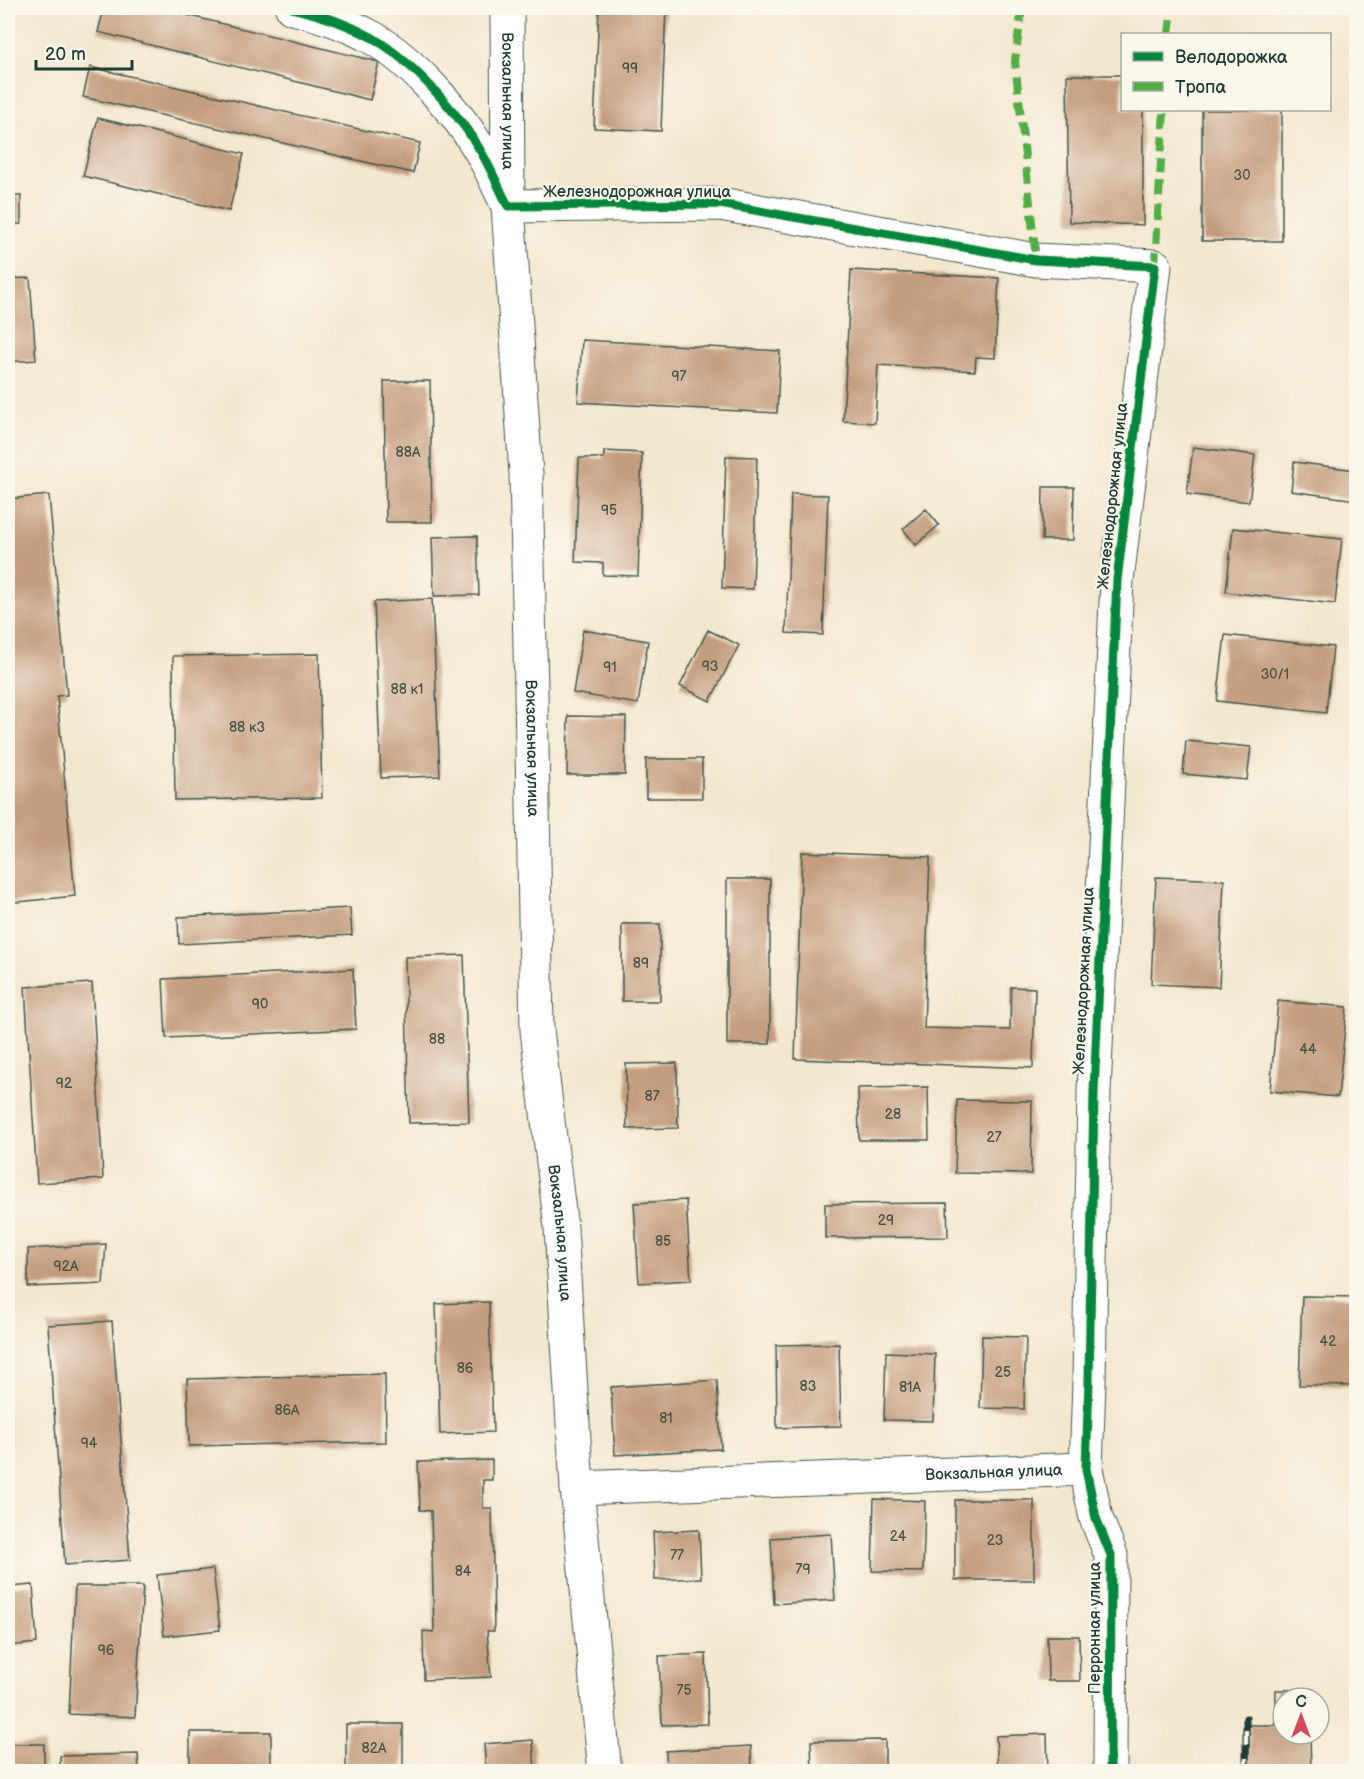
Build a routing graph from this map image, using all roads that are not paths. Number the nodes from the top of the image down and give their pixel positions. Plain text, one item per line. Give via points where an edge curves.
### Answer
1 (292, 8) edge
2 (507, 8) edge
3 (508, 206) junction
4 (1089, 1381) joint
5 (1086, 1469) junction
6 (577, 1488) junction
7 (605, 1772) edge
8 (1110, 1772) edge

1 - 3 street via 321,14 372,38 404,60 461,121
2 - 3 street, Вокзальная улица
3 - 4 street, Железнодорожная улица via 720,204 1036,260 1155,266 1117,580 1094,1092
3 - 6 street, Вокзальная улица via 526,474 537,1030 561,1228
4 - 5 street, Перронная улица
5 - 6 street, Вокзальная улица
5 - 8 street, Перронная улица via 1096,1518 1111,1555
6 - 7 street, Вокзальная улица

